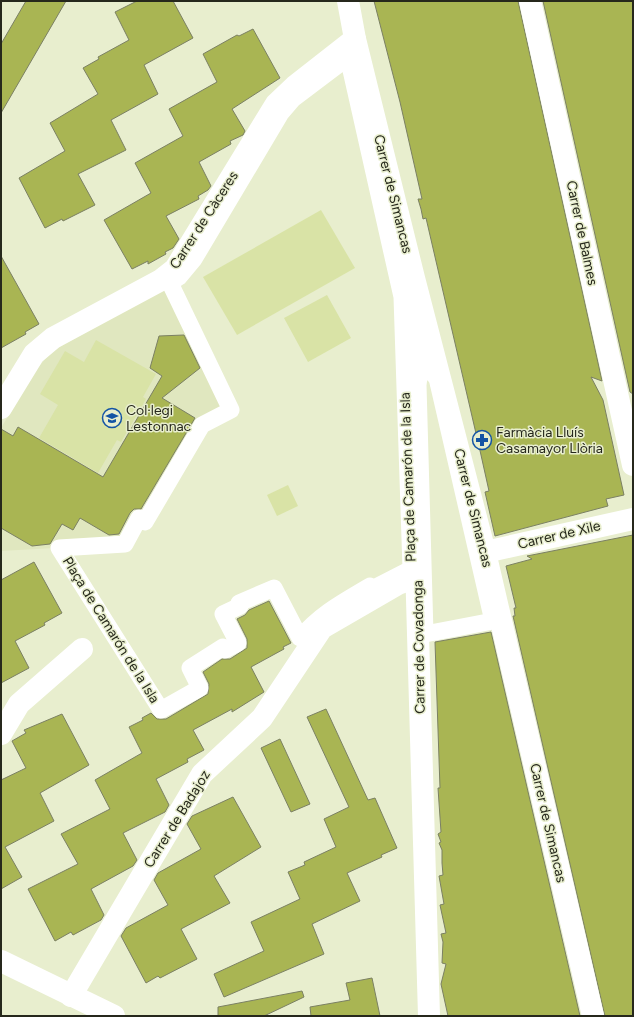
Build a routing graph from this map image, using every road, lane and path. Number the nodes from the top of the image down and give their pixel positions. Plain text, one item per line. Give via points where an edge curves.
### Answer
1 (348, 1) edge
2 (530, 1) edge
3 (355, 39) junction
4 (350, 66) joint
5 (414, 278) junction
6 (1, 408) edge
7 (633, 465) edge
8 (633, 519) edge
9 (485, 552) junction
10 (417, 577) junction
11 (493, 621) joint
12 (82, 649) dead end
13 (1, 734) edge
14 (1, 961) edge
15 (71, 996) junction
16 (114, 1016) edge
17 (429, 1016) edge
18 (593, 1016) edge

1 - 3 street, Carrer de Simancas
2 - 7 street, Carrer de Balmes
3 - 5 street, Carrer de Simancas
3 - 6 street, Carrer de Càceres via 276,104 176,269 161,280 53,338 34,354
4 - 4 street, Plaça de Camarón de la Isla via 402,297 411,570 372,589 370,586 326,612 311,624 300,638 274,588 239,603 240,606 223,614 238,643 225,650 223,647 190,668 200,688 161,710 59,548 125,544 139,518 145,522 202,426 231,410 170,283 179,277 194,259 281,113 293,98 338,64 342,62
5 - 9 street, Carrer de Simancas
5 - 10 street, Carrer de Covadonga via 414,495
8 - 9 street, Carrer de Xile
9 - 18 street, Carrer de Simancas
10 - 15 street, Carrer de Badajoz via 398,584 322,628 262,718 202,774
10 - 17 street, Carrer de Covadonga
11 - 11 street via 425,634 418,385 423,372 431,372 437,378
12 - 13 street via 19,704
14 - 15 street
15 - 16 street

